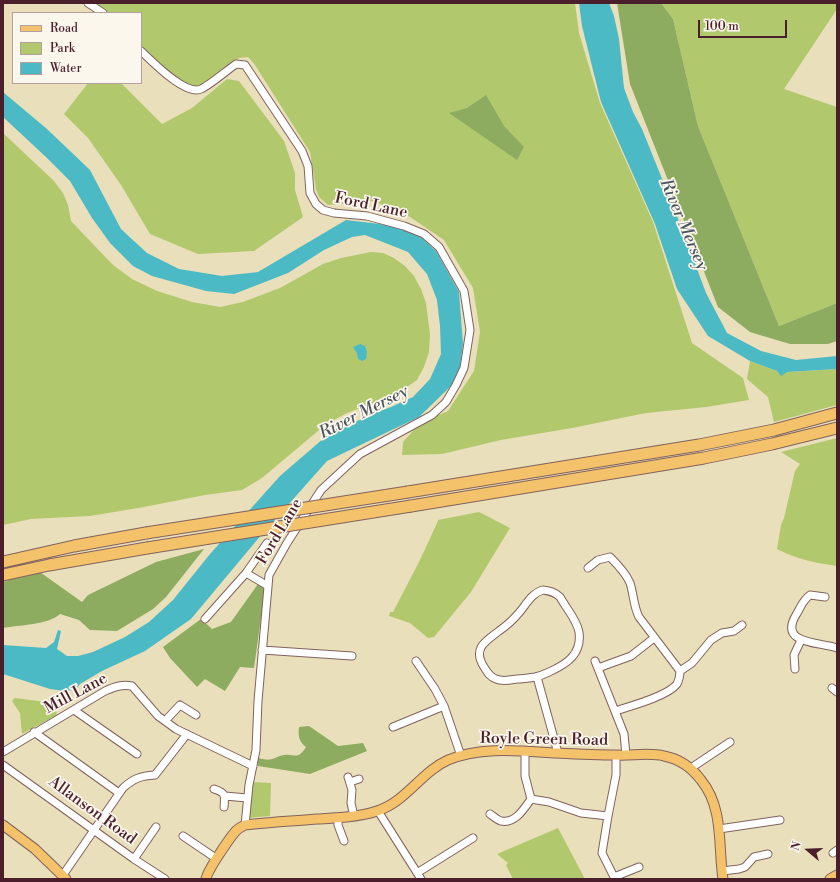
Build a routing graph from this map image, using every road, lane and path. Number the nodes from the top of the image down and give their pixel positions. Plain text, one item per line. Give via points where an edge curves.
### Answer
1 (88, 3) edge
2 (102, 12) edge
3 (142, 52) edge
4 (837, 413) edge
5 (837, 428) edge
6 (267, 543) dead end
7 (3, 562) edge
8 (588, 568) dead end
9 (246, 573) junction
10 (3, 575) edge
11 (268, 586) junction
12 (824, 597) dead end
13 (205, 619) dead end
14 (742, 624) dead end
15 (654, 638) junction
16 (801, 640) junction
17 (837, 648) edge
18 (262, 650) junction
19 (352, 656) dead end
20 (416, 660) dead end
21 (595, 661) dead end
22 (598, 668) junction
23 (795, 669) dead end
24 (680, 672) junction
25 (536, 677) junction
26 (444, 706) junction
27 (74, 710) junction
28 (615, 711) junction
29 (196, 715) dead end
30 (165, 721) junction
31 (393, 727) dead end
32 (34, 732) junction
33 (187, 734) junction
34 (730, 742) dead end
35 (525, 751) junction
36 (3, 752) edge
37 (558, 753) junction
38 (137, 754) dead end
39 (626, 755) junction
40 (461, 756) junction
41 (616, 756) junction
42 (3, 765) edge
43 (253, 766) junction
44 (691, 768) junction
45 (359, 779) dead end
46 (214, 789) dead end
47 (119, 793) junction
48 (225, 796) junction
49 (247, 798) junction
50 (531, 799) junction
51 (224, 807) dead end
52 (378, 811) junction
53 (490, 814) dead end
54 (354, 816) junction
55 (608, 816) junction
56 (338, 818) junction
57 (780, 820) dead end
58 (245, 824) junction
59 (156, 827) dead end
60 (4, 829) edge
61 (718, 829) junction
62 (94, 830) junction
63 (183, 836) dead end
64 (473, 838) dead end
65 (344, 841) dead end
66 (768, 854) dead end
67 (134, 859) junction
68 (217, 859) junction
69 (639, 867) dead end
70 (723, 875) edge
71 (837, 875) edge
72 (419, 876) edge
73 (64, 877) edge
74 (615, 878) edge
75 (165, 879) edge
76 (206, 879) edge
77 (830, 879) edge

1 - 2 street
3 - 11 street, Ford Lane via 179,83 193,91 200,90 236,64 245,65 302,151 308,166 310,193 316,204 323,210 367,216 424,234 439,247 464,291 470,330 464,368 446,402 432,415 360,454 321,490 283,549 269,575
4 - 7 highway, bridge via 774,430 699,444 146,533
5 - 10 highway, bridge via 704,458 147,548
6 - 9 street
8 - 15 street via 598,560 610,557 621,568 630,582 634,609
9 - 11 street
9 - 13 street
11 - 18 street, Ford Lane
12 - 16 street via 810,595 803,601 792,625 795,636
14 - 24 street via 734,631 722,633 711,640 692,663
15 - 22 street via 631,656
15 - 24 street
16 - 17 street
16 - 23 street via 794,656
18 - 19 street
18 - 43 street, Ford Lane
20 - 26 street
21 - 22 street
22 - 28 street
24 - 28 street via 679,681 671,690
25 - 25 street via 503,681 496,679 482,664 480,651 483,642 506,626 532,596 538,591 548,590 560,597 573,619 579,633 579,645 568,662
25 - 37 street
26 - 31 street
26 - 40 street
27 - 30 street, Mill Lane via 109,689 127,685 132,686
27 - 32 street, Mill Lane
27 - 38 street
28 - 39 street via 624,734
29 - 30 street via 180,705
30 - 33 street, Mill Lane
32 - 36 street, Mill Lane
32 - 47 street
33 - 43 street, Mill Lane
33 - 47 street via 155,775 141,776 129,782
34 - 44 street
35 - 37 main road, Royle Green Road
35 - 40 main road, Royle Green Road via 480,752
35 - 50 street via 525,776
37 - 41 main road, Royle Green Road
39 - 41 main road, Royle Green Road
39 - 44 main road, Royle Green Road via 665,756
40 - 52 main road, Royle Green Road via 433,769 399,800
41 - 55 street via 616,775
42 - 62 street, Allanson Road
43 - 49 street, Ford Lane
44 - 61 main road, Royle Green Road via 713,799
45 - 54 street via 349,779
46 - 48 street via 223,792
47 - 62 street
48 - 49 street
48 - 51 street
49 - 58 street, Ford Lane
50 - 53 street via 514,820 496,822
50 - 55 street via 581,813
52 - 54 main road, Royle Green Road
52 - 72 street
54 - 56 main road, Royle Green Road
55 - 74 street via 602,853
56 - 58 main road, Royle Green Road
56 - 65 street
57 - 61 street
58 - 68 main road via 234,833
59 - 67 street
60 - 73 main road via 35,850
61 - 70 main road, Royle Green Road
62 - 67 street, Allanson Road
62 - 73 street
63 - 68 street
64 - 72 street
66 - 70 street via 753,854 745,867
67 - 75 street, Allanson Road
68 - 76 main road
69 - 74 street
71 - 77 main road

